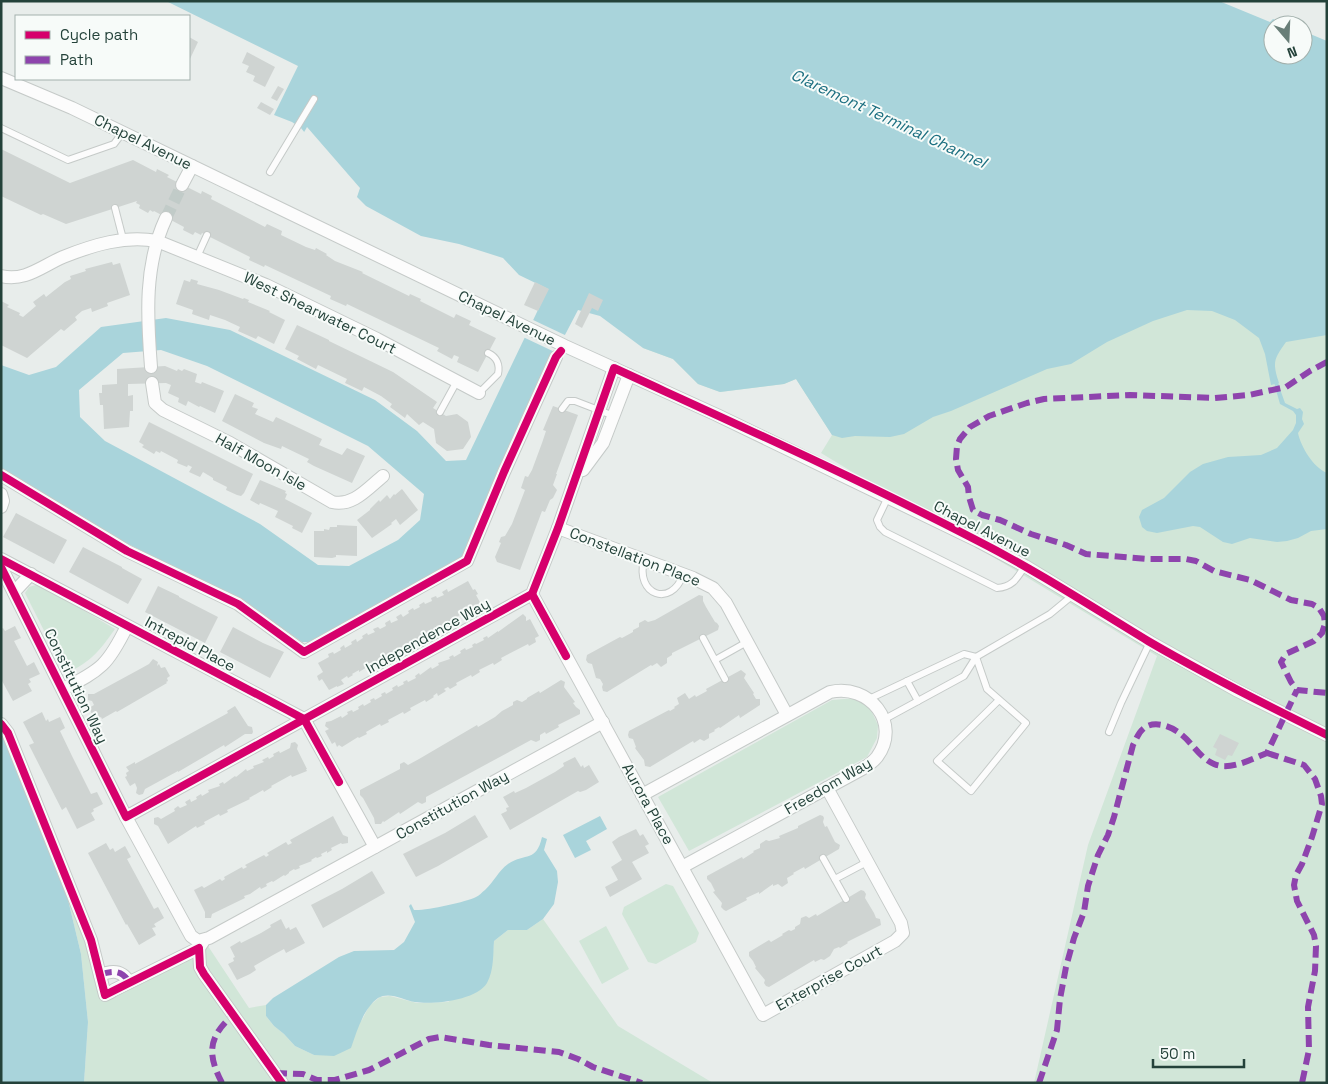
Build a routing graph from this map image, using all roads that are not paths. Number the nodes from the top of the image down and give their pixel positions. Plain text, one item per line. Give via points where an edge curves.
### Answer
1 (1, 78) edge
2 (314, 99) dead end
3 (1, 128) edge
4 (123, 132) junction
5 (192, 166) junction
6 (270, 172) dead end
7 (182, 185) tunnel mouth
8 (115, 208) dead end
9 (166, 218) tunnel mouth
10 (207, 235) dead end
11 (123, 239) junction
12 (157, 241) junction
13 (197, 257) junction
14 (1, 276) edge
15 (488, 353) dead end
16 (556, 357) dead end
17 (150, 362) dead end
18 (614, 368) junction
19 (629, 375) junction
20 (457, 382) junction
21 (152, 383) dead end
22 (479, 393) joint
23 (562, 409) dead end
24 (599, 410) junction
25 (440, 412) dead end
26 (614, 416) junction
27 (1, 475) edge
28 (382, 476) dead end
29 (574, 482) junction
30 (1, 494) edge
31 (888, 497) junction
32 (1, 507) edge
33 (558, 528) junction
34 (1, 559) edge
35 (644, 560) junction
36 (1025, 566) junction
37 (1, 567) edge
38 (30, 574) junction
39 (683, 574) junction
40 (14, 592) junction
41 (532, 594) junction
42 (1073, 595) junction
43 (128, 626) junction
44 (703, 638) dead end
45 (748, 642) junction
46 (1150, 642) junction
47 (976, 657) junction
48 (715, 660) junction
49 (725, 679) dead end
50 (907, 681) junction
51 (63, 689) junction
52 (870, 699) junction
53 (1000, 700) junction
54 (918, 701) junction
55 (787, 715) junction
56 (304, 719) junction
57 (883, 720) junction
58 (603, 722) junction
59 (1, 724) edge
60 (1109, 732) dead end
61 (1327, 735) edge
62 (827, 788) junction
63 (642, 795) junction
64 (126, 817) junction
65 (375, 847) junction
66 (823, 858) dead end
67 (867, 862) junction
68 (682, 867) junction
69 (835, 879) junction
70 (846, 898) dead end
71 (202, 944) junction
72 (100, 975) junction
73 (129, 982) junction
74 (763, 1014) joint
75 (282, 1083) edge

1 - 4 street, Chapel Avenue
2 - 6 lane
3 - 4 lane via 68,160 114,144
4 - 5 street, Chapel Avenue
5 - 7 street
5 - 18 street, Chapel Avenue
8 - 11 lane
9 - 12 street
10 - 13 lane
11 - 12 street, West Shearwater Court
11 - 14 street, West Shearwater Court via 72,254 24,276
12 - 13 street, West Shearwater Court
12 - 17 street via 149,282
13 - 20 street, West Shearwater Court via 281,292
15 - 22 lane via 498,363 498,374
16 - 27 street via 467,561 304,652 238,604 127,551
18 - 19 street, Chapel Avenue
18 - 24 street
19 - 26 street
19 - 31 street, Chapel Avenue
20 - 22 street, West Shearwater Court
20 - 25 lane
21 - 28 street, Half Moon Isle via 153,398 158,407 230,443 332,502 353,499
23 - 24 lane via 572,400
24 - 26 lane
24 - 29 street
26 - 29 street via 603,443
29 - 33 street
30 - 32 street
31 - 36 street, Chapel Avenue
31 - 36 lane via 878,520 885,532 997,588 1006,588
33 - 35 street, Constellation Place
33 - 41 street
34 - 38 street, Intrepid Place
35 - 39 street, Constellation Place
35 - 39 lane via 642,579 657,594 672,591
36 - 42 street, Chapel Avenue
37 - 40 street, Constitution Way
38 - 40 street
38 - 43 street, Intrepid Place
39 - 45 street, Constellation Place via 718,592
40 - 51 street, Constitution Way
41 - 56 street, Independence Way
41 - 58 street, Aurora Place
42 - 46 street, Chapel Avenue
42 - 47 lane via 1050,614
43 - 51 street via 116,649 99,669
43 - 56 street, Intrepid Place
44 - 48 lane
45 - 48 lane
45 - 55 street, Constellation Place
46 - 60 lane
46 - 61 street, Chapel Avenue
47 - 50 lane via 964,654
47 - 53 lane via 987,689
47 - 54 lane via 964,676
48 - 49 lane
50 - 52 lane
50 - 54 lane
51 - 64 street, Constitution Way
52 - 55 street via 853,691 835,690
52 - 57 street
53 - 53 lane via 1026,723 971,791 937,761
54 - 57 lane
55 - 63 street
56 - 64 street, Independence Way
56 - 65 street
57 - 62 street, Freedom Way via 885,735 876,757 862,769
58 - 63 street, Aurora Place
58 - 65 street, Constitution Way
59 - 72 street via 8,734 91,940
62 - 67 street
62 - 68 street, Freedom Way
63 - 68 street, Aurora Place
64 - 71 street, Constitution Way via 192,936
65 - 71 street, Constitution Way
66 - 69 lane
67 - 69 lane
67 - 74 street, Enterprise Court via 904,929 902,936
68 - 74 street, Aurora Place
69 - 70 lane
71 - 73 street
71 - 75 street via 200,967 204,974
72 - 73 street via 119,972
72 - 73 street via 105,995

